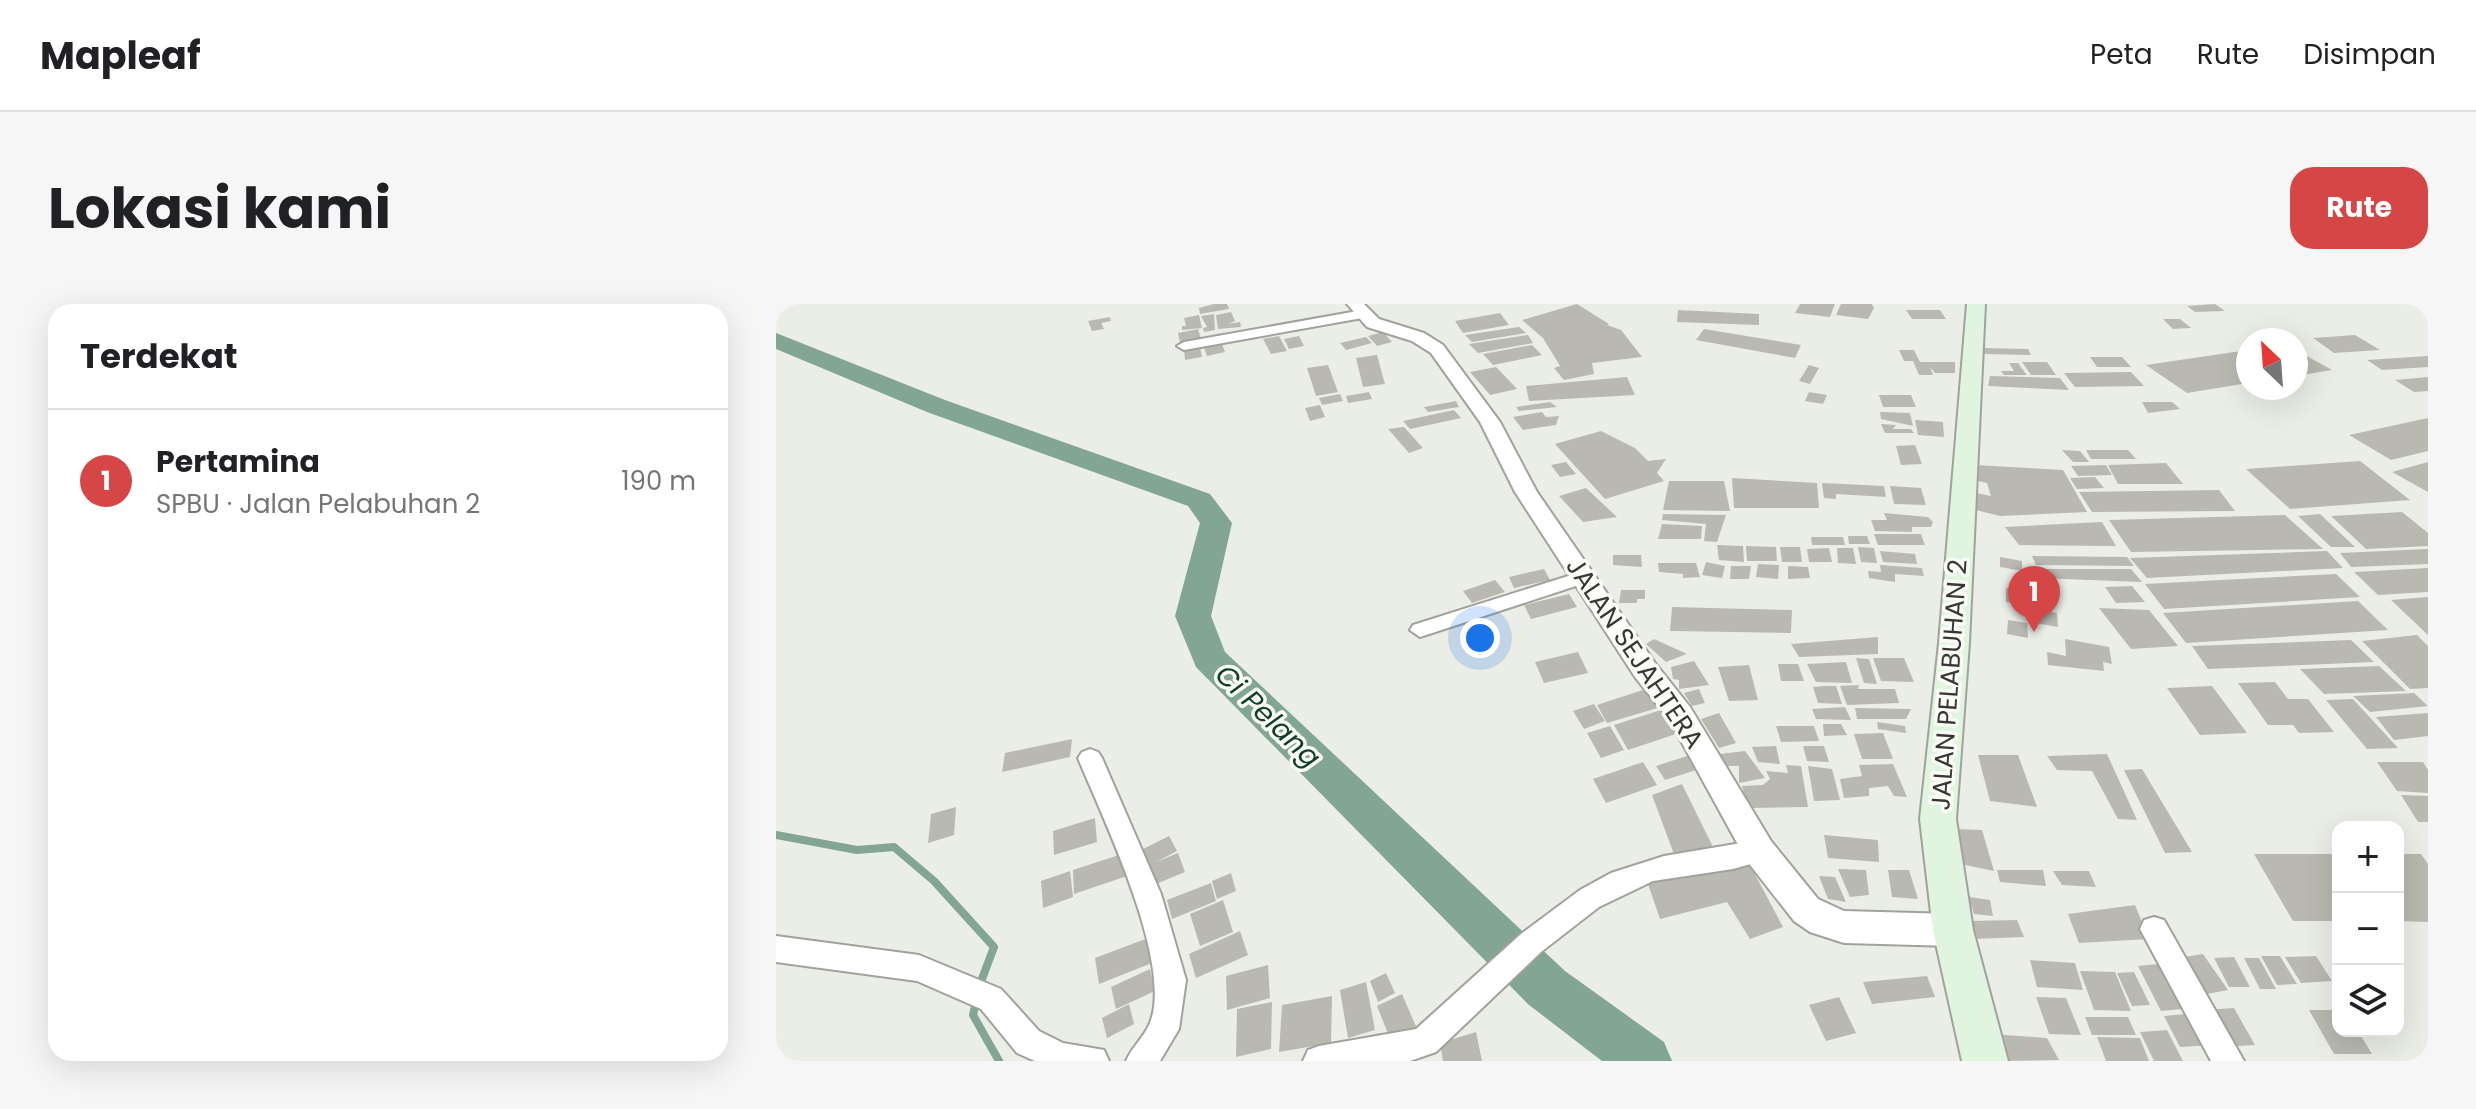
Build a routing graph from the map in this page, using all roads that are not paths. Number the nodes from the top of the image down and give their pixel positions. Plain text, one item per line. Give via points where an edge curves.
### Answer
1 (1976, 304) edge
2 (1359, 309) edge
3 (1184, 346) dead end
4 (1584, 577) junction
5 (1420, 630) dead end
6 (1090, 758) dead end
7 (1759, 851) junction
8 (2154, 929) dead end
9 (1953, 930) junction
10 (776, 949) edge
11 (1338, 1059) edge
12 (1093, 1061) edge
13 (1142, 1061) edge
14 (1985, 1061) edge
15 (2228, 1061) edge

1 - 9 main road, JALAN PELABUHAN 2 via 1954,643 1938,790
2 - 3 street
2 - 4 street, JALAN SEJAHTERA via 1386,330 1418,337 1437,349 1490,422 1526,492
4 - 5 street
4 - 7 street, JALAN SEJAHTERA via 1680,714
6 - 13 street via 1147,894 1171,980 1164,1029
7 - 9 street, JALAN SEJAHTERA via 1797,901 1822,921 1844,927
7 - 11 street via 1652,870 1605,888 1566,914 1425,1041
8 - 15 street
9 - 14 main road, JALAN PELABUHAN 2
10 - 12 street via 919,968 991,999 1028,1042 1062,1058

